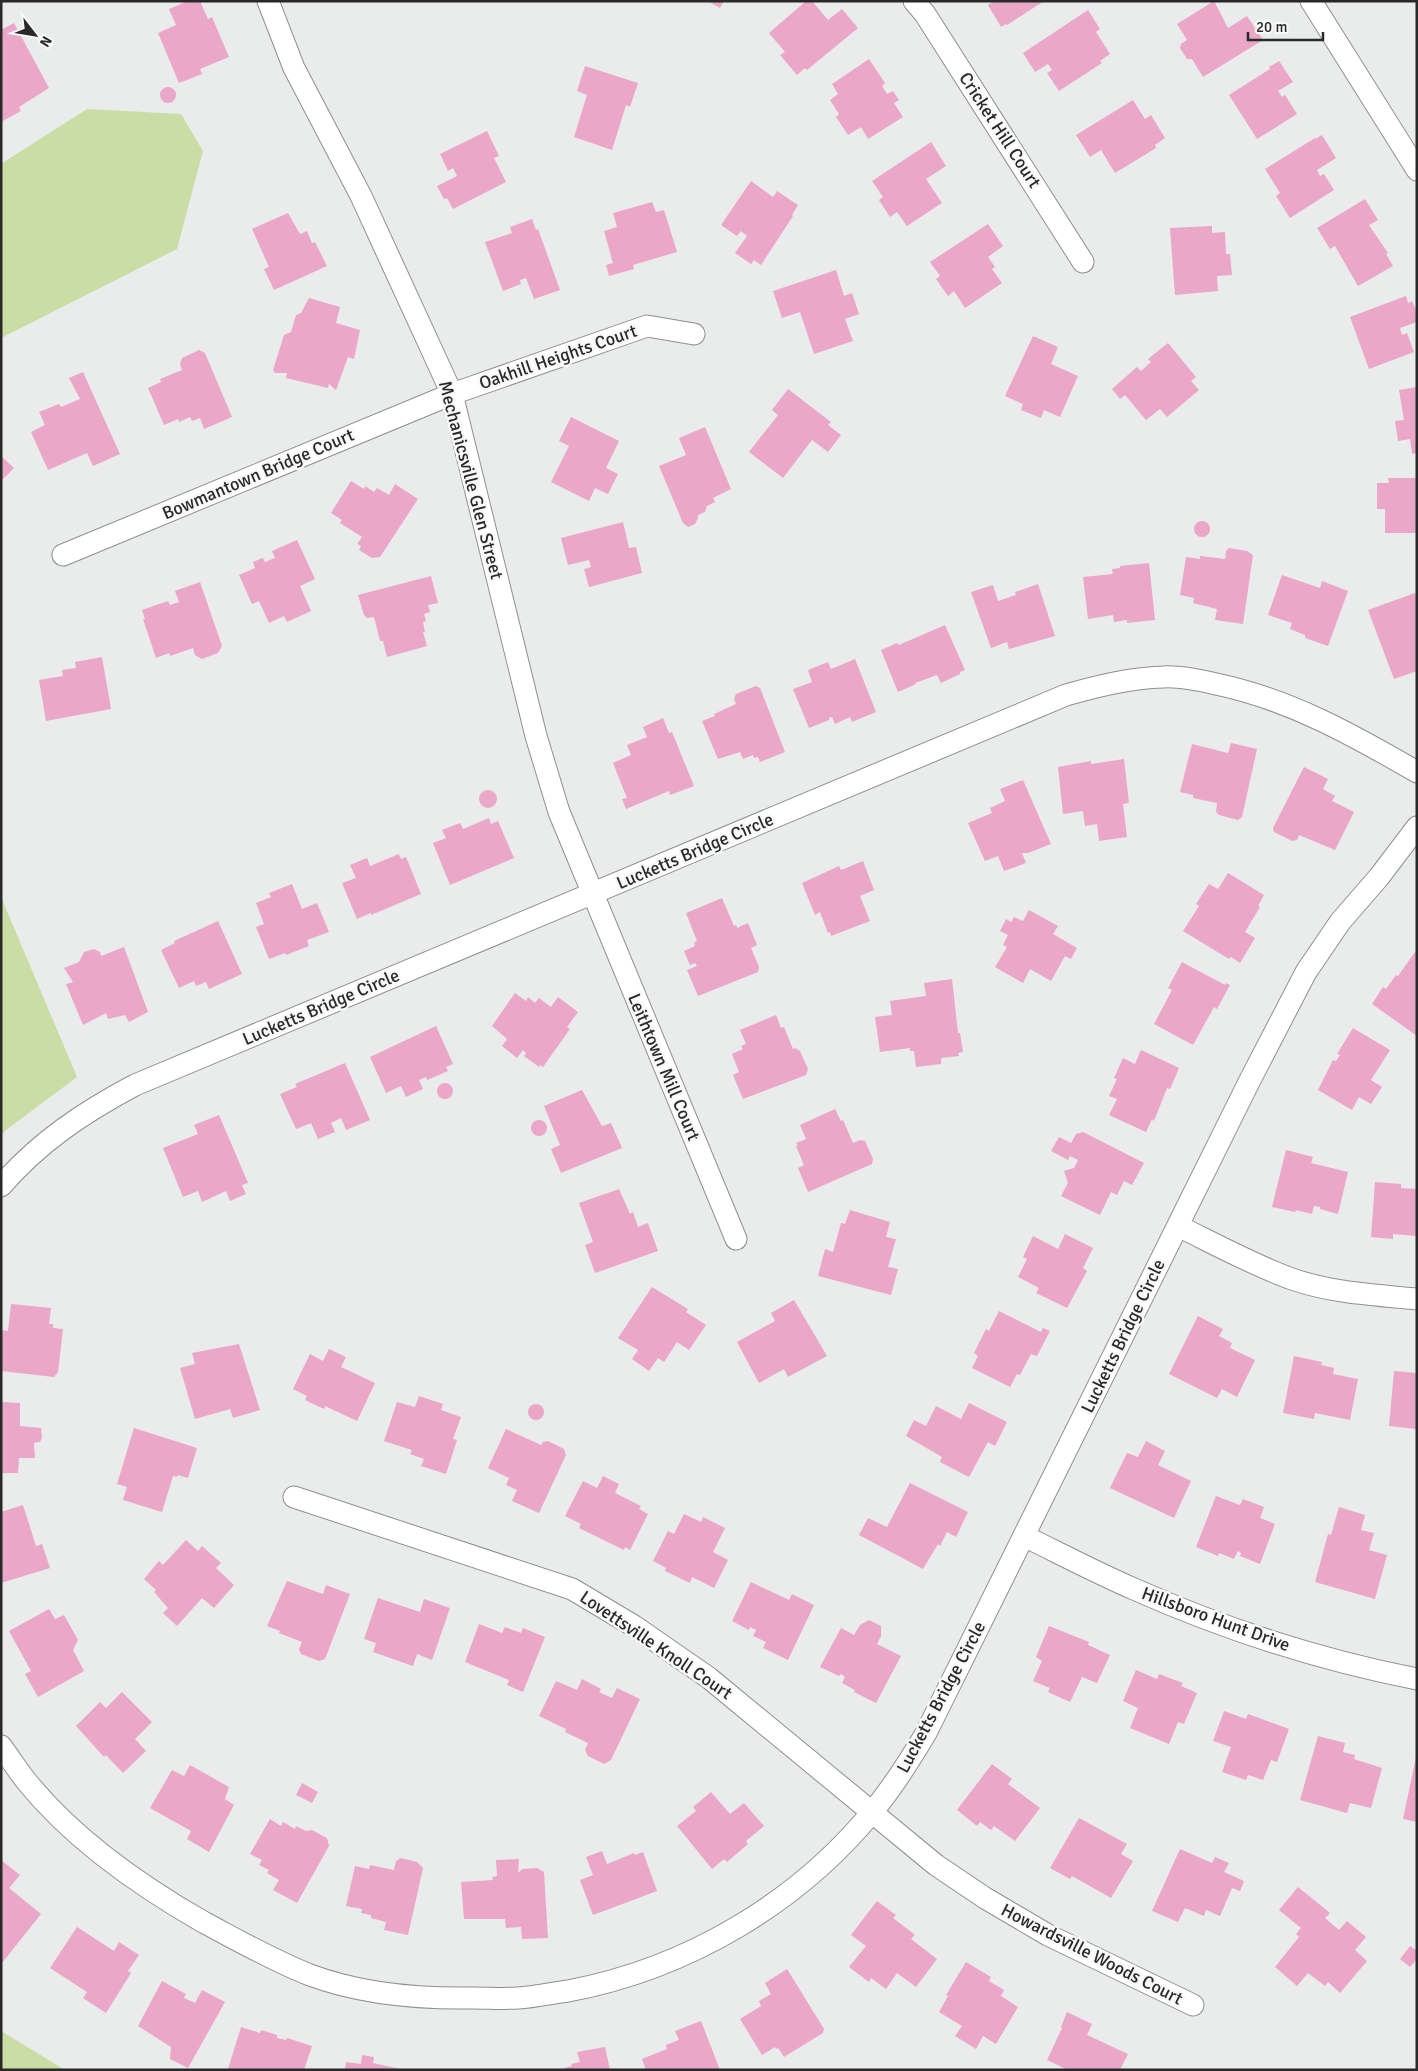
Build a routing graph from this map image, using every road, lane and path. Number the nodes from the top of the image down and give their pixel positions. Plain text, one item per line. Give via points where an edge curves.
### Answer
1 (268, 1) edge
2 (914, 1) edge
3 (1311, 1) edge
4 (1417, 170) edge
5 (1083, 262) dead end
6 (694, 334) dead end
7 (452, 394) junction
8 (63, 555) dead end
9 (1417, 772) edge
10 (1417, 827) edge
11 (592, 894) junction
12 (1, 1186) edge
13 (1178, 1226) junction
14 (736, 1239) dead end
15 (1417, 1299) edge
16 (294, 1497) dead end
17 (1024, 1536) junction
18 (1417, 1679) edge
19 (1, 1746) edge
20 (872, 1813) junction
21 (1193, 2005) dead end

1 - 7 street, Mechanicsville Glen Street via 294,68 361,196
2 - 5 street, Cricket Hill Court
3 - 4 street
6 - 7 street, Oakhill Heights Court via 647,326
7 - 8 street, Bowmantown Bridge Court
7 - 11 street, Mechanicsville Glen Street via 536,736 559,812
9 - 11 street, Lucketts Bridge Circle via 1310,713 1238,688 1164,676 1114,682 1066,695
10 - 13 street, Lucketts Bridge Circle via 1340,922 1306,972
11 - 12 street, Lucketts Bridge Circle via 135,1084 57,1132
11 - 14 street, Leithtown Mill Court
13 - 15 street via 1293,1280 1340,1292
13 - 17 street, Lucketts Bridge Circle
16 - 20 street, Lovettsville Knoll Court via 572,1589 634,1626 709,1678
17 - 18 street, Hillsboro Hunt Drive via 1134,1589 1223,1624 1309,1652
17 - 20 street, Lucketts Bridge Circle via 926,1733
19 - 20 street, Lucketts Bridge Circle via 28,1783 73,1830 133,1879 189,1913 247,1946 311,1975 372,1991 436,1999 518,1998 595,1986 698,1949 748,1921 795,1888 836,1852
20 - 21 street, Howardsville Woods Court via 936,1865 984,1898 1048,1936

